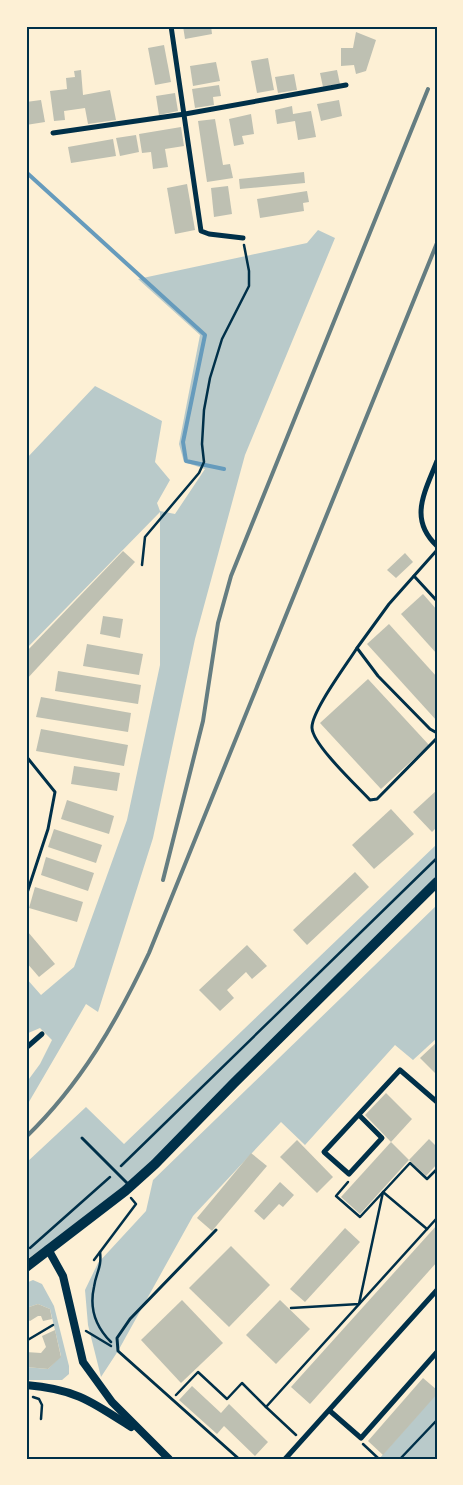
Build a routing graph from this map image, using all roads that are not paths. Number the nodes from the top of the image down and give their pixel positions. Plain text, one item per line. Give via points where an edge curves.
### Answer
1 (172, 26) edge
2 (346, 85) dead end
3 (185, 114) junction
4 (53, 133) dead end
5 (243, 238) road end
6 (437, 461) edge
7 (437, 548) edge
8 (414, 576) junction
9 (437, 601) edge
10 (357, 648) junction
11 (437, 733) edge
12 (437, 738) edge
13 (26, 756) edge
14 (437, 882) edge
15 (26, 896) edge
16 (42, 1034) dead end
17 (26, 1048) edge
18 (437, 1102) edge
19 (359, 1115) junction
20 (82, 1138) dead end
21 (128, 1189) junction
22 (216, 1230) dead end
23 (48, 1249) junction
24 (26, 1266) edge
25 (437, 1290) edge
26 (437, 1352) edge
27 (26, 1385) edge
28 (330, 1411) junction
29 (142, 1434) junction
30 (169, 1459) edge
31 (239, 1459) edge
32 (284, 1459) edge

1 - 3 street
2 - 3 street
3 - 4 street
3 - 5 street via 201,231
6 - 7 street via 420,506 421,524
7 - 8 lane
8 - 9 lane
8 - 10 lane
10 - 11 lane via 378,676
10 - 12 lane via 316,713 312,727 327,754 370,800 378,798
13 - 15 lane via 55,792 48,829
14 - 21 main road
16 - 17 street
18 - 19 street via 400,1070
19 - 19 street via 324,1152 349,1174 382,1138
20 - 21 lane
21 - 23 main road
22 - 31 lane via 123,1327 117,1338 118,1350
23 - 24 main road
23 - 29 street via 63,1276 84,1362 112,1402
25 - 28 street
26 - 28 street via 361,1438
27 - 29 street via 75,1393
28 - 32 street
29 - 30 street

